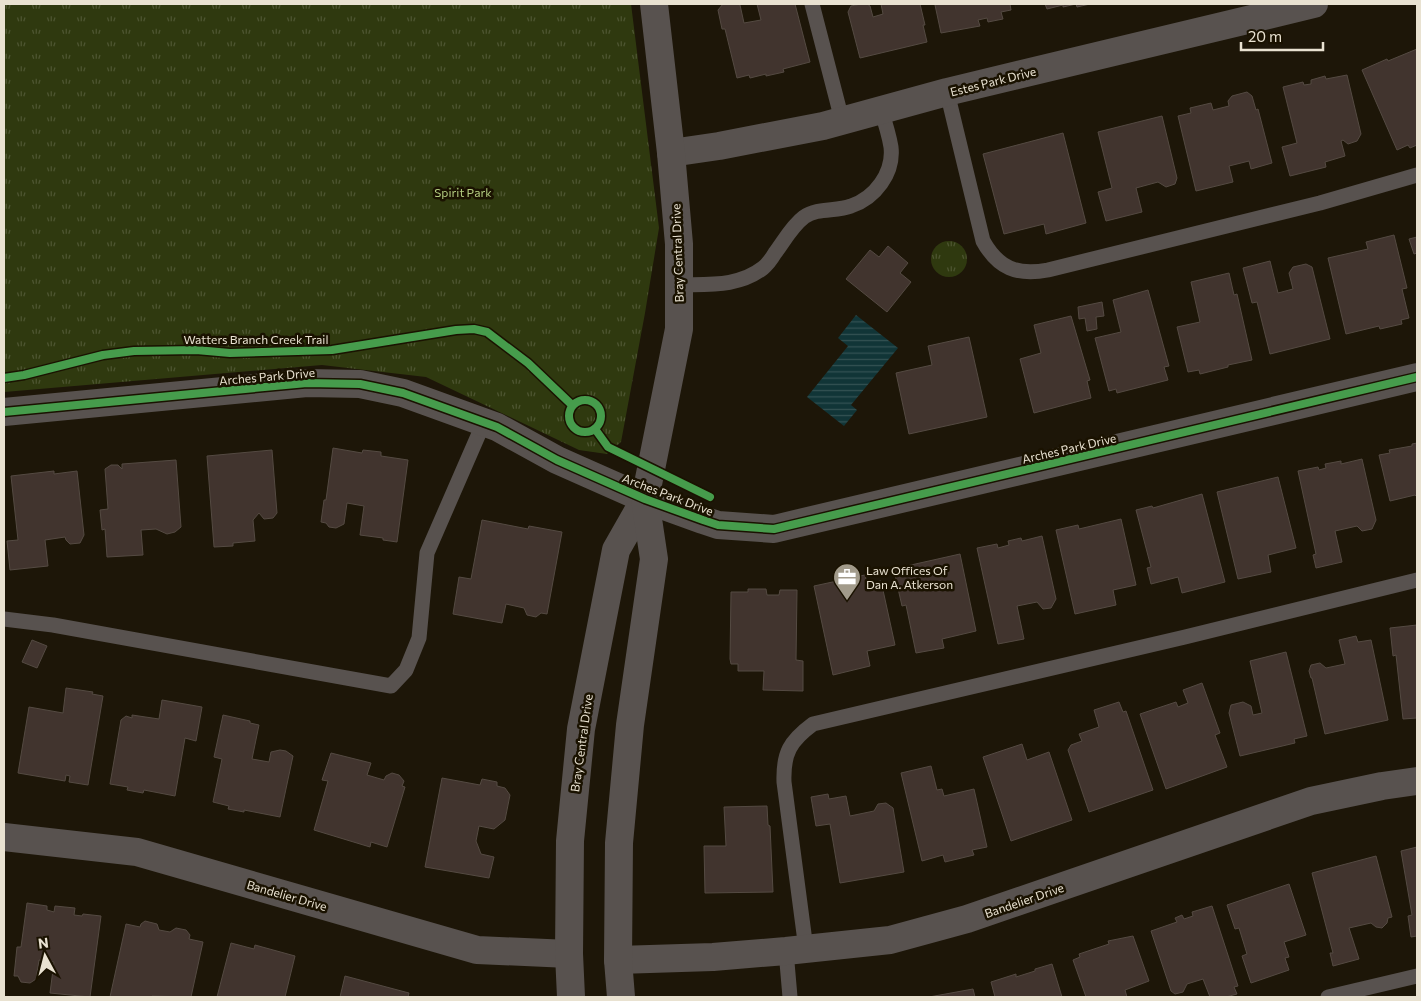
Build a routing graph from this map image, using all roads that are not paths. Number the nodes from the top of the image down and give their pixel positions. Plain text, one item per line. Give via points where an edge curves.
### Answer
1 (654, 4) edge
2 (812, 4) edge
3 (1314, 4) edge
4 (947, 92) junction
5 (882, 110) junction
6 (842, 120) junction
7 (671, 153) junction
8 (1417, 175) edge
9 (679, 286) junction
10 (1417, 377) edge
11 (4, 412) edge
12 (484, 422) junction
13 (645, 499) junction
14 (1417, 580) edge
15 (4, 619) edge
16 (1417, 781) edge
17 (4, 837) edge
18 (796, 950) junction
19 (569, 954) junction
20 (618, 960) junction
21 (1417, 976) edge
22 (571, 997) edge
23 (621, 997) edge
24 (790, 997) edge
25 (1328, 997) edge

1 - 7 street, Bray Central Drive
2 - 6 lane
3 - 4 street, Estes Park Drive
4 - 5 street, Estes Park Drive
4 - 8 lane via 983,241 990,255 1017,271 1032,273 1067,265 1320,204
5 - 6 street, Estes Park Drive
5 - 9 lane via 891,148 889,167 881,184 868,198 851,206 816,211 804,217 765,267 747,278 735,282
6 - 7 street, Estes Park Drive
7 - 9 street, Bray Central Drive via 680,244
9 - 13 street, Bray Central Drive via 679,329
10 - 13 street, Arches Park Drive via 774,529 718,525
11 - 12 street, Arches Park Drive via 307,383 360,384 403,392
12 - 13 street, Arches Park Drive via 556,460
12 - 15 lane via 427,553 419,638 406,670 392,686
13 - 19 street, Bray Central Drive via 616,550 581,729 570,841
13 - 20 street, Bray Central Drive via 654,559 630,725 619,843
14 - 18 lane via 813,724 799,734 783,765
16 - 18 street, Bandelier Drive via 1311,802 967,919 890,940
17 - 19 street, Bandelier Drive via 137,852 476,950
18 - 20 street, Bandelier Drive
18 - 24 lane
19 - 22 street, Bray Central Drive
20 - 23 street, Bray Central Drive
21 - 25 lane

